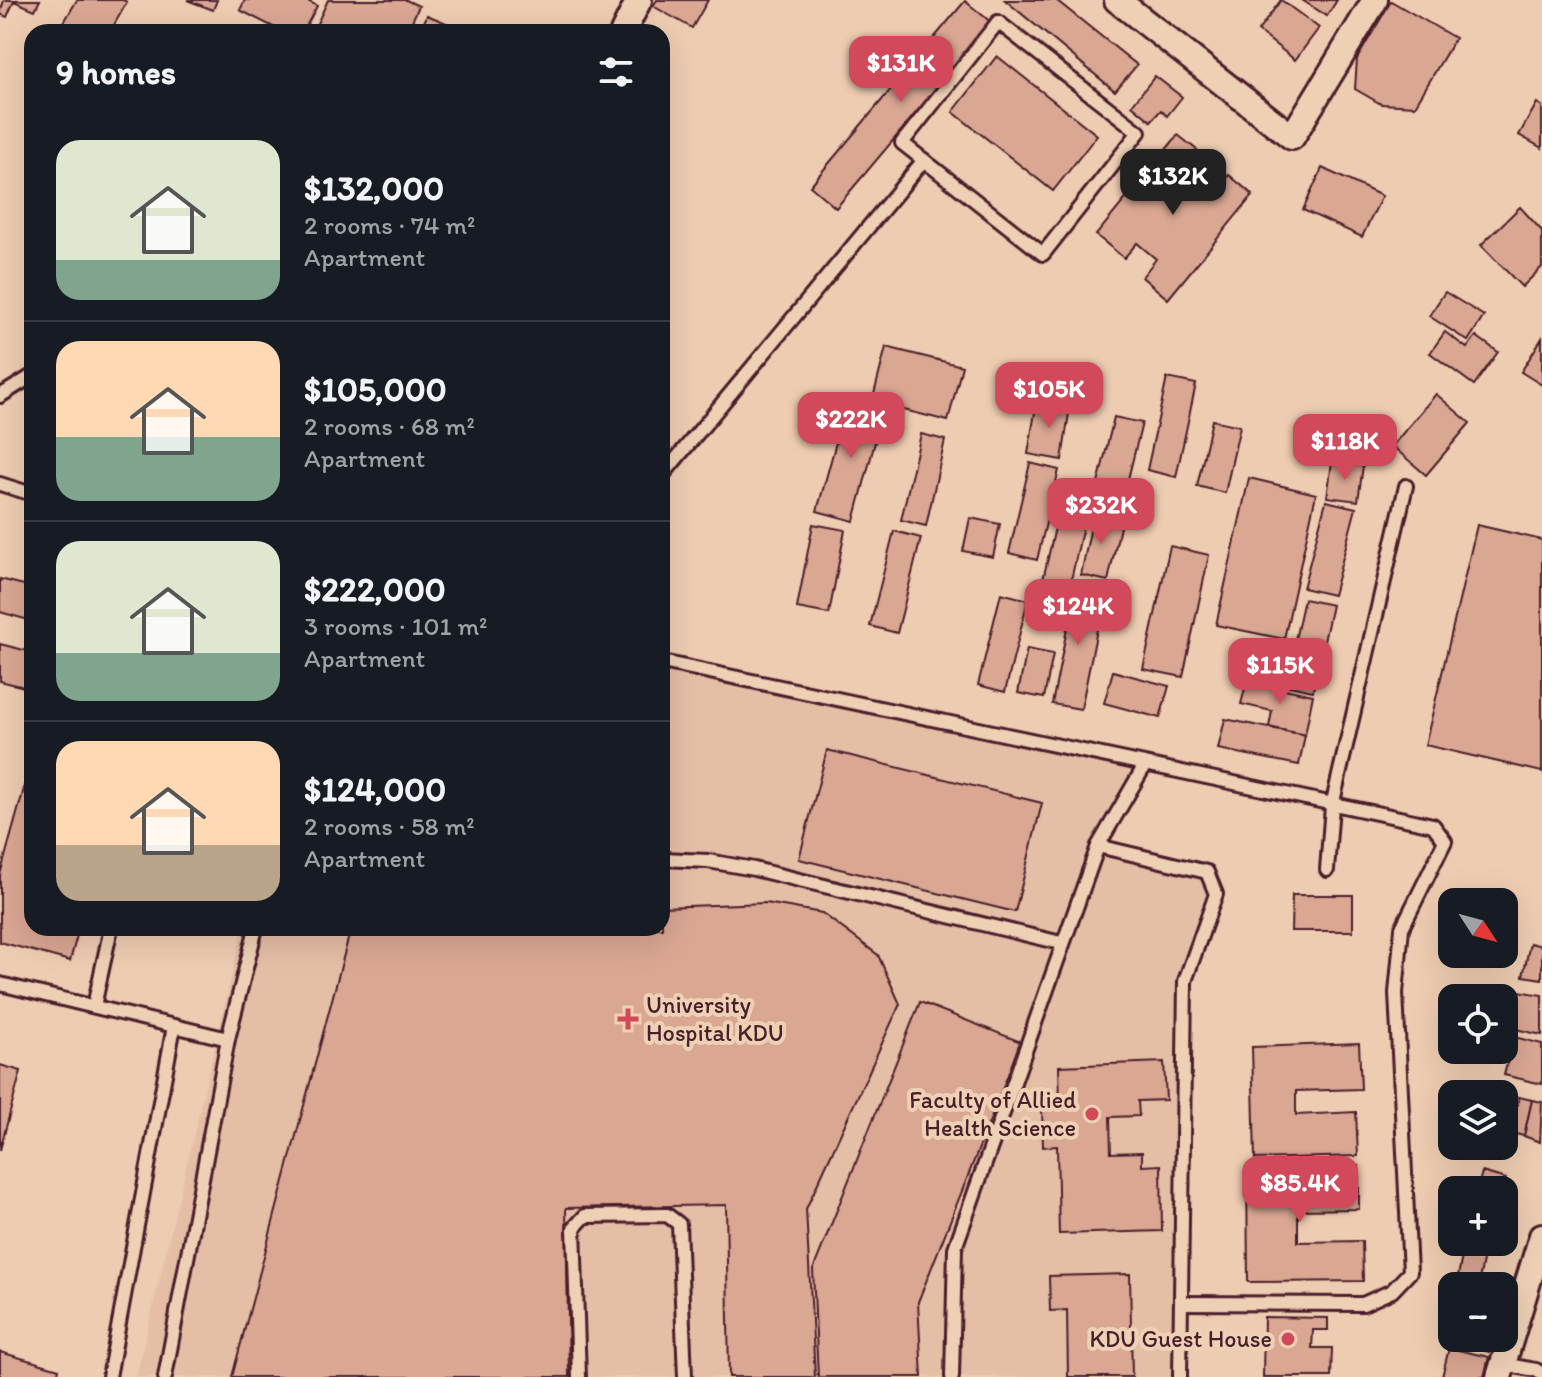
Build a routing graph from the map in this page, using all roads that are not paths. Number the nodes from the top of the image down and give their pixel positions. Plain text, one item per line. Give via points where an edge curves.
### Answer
1 (639, 0) edge
2 (1117, 0) edge
3 (1375, 0) edge
4 (627, 24) edge
5 (924, 160) junction
6 (24, 381) edge
7 (0, 396) edge
8 (670, 466) edge
9 (0, 484) edge
10 (1406, 486) dead end
11 (24, 492) edge
12 (670, 664) edge
13 (1145, 765) junction
14 (1332, 806) junction
15 (1098, 846) junction
16 (670, 859) edge
17 (1327, 870) dead end
18 (109, 936) edge
19 (254, 936) edge
20 (1061, 943) junction
21 (0, 984) edge
22 (94, 1006) junction
23 (174, 1026) junction
24 (228, 1039) junction
25 (1542, 1239) edge
26 (1181, 1303) junction
27 (1501, 1371) edge
28 (1542, 1374) edge
29 (109, 1377) edge
30 (165, 1377) edge
31 (579, 1377) edge
32 (685, 1377) edge
33 (952, 1377) edge
34 (1180, 1377) edge

1 - 4 street
2 - 3 street via 1292,137
5 - 5 lane via 902,143 998,22 1139,132 1043,254
5 - 8 lane
6 - 7 lane
9 - 11 lane
10 - 14 lane
12 - 13 lane
13 - 14 lane
13 - 15 lane
14 - 17 lane
14 - 26 lane via 1433,825 1445,841 1402,928 1396,993 1410,1272 1392,1291 1363,1304
15 - 20 lane
15 - 26 lane via 1207,872 1216,894 1185,981
16 - 20 lane via 754,869
18 - 22 lane
19 - 24 lane
20 - 33 lane via 955,1248
21 - 22 lane
22 - 23 lane
23 - 24 lane
23 - 29 lane
24 - 30 lane
25 - 27 street
26 - 34 lane
27 - 28 lane
31 - 32 lane via 574,1228 578,1219 667,1215 679,1224

